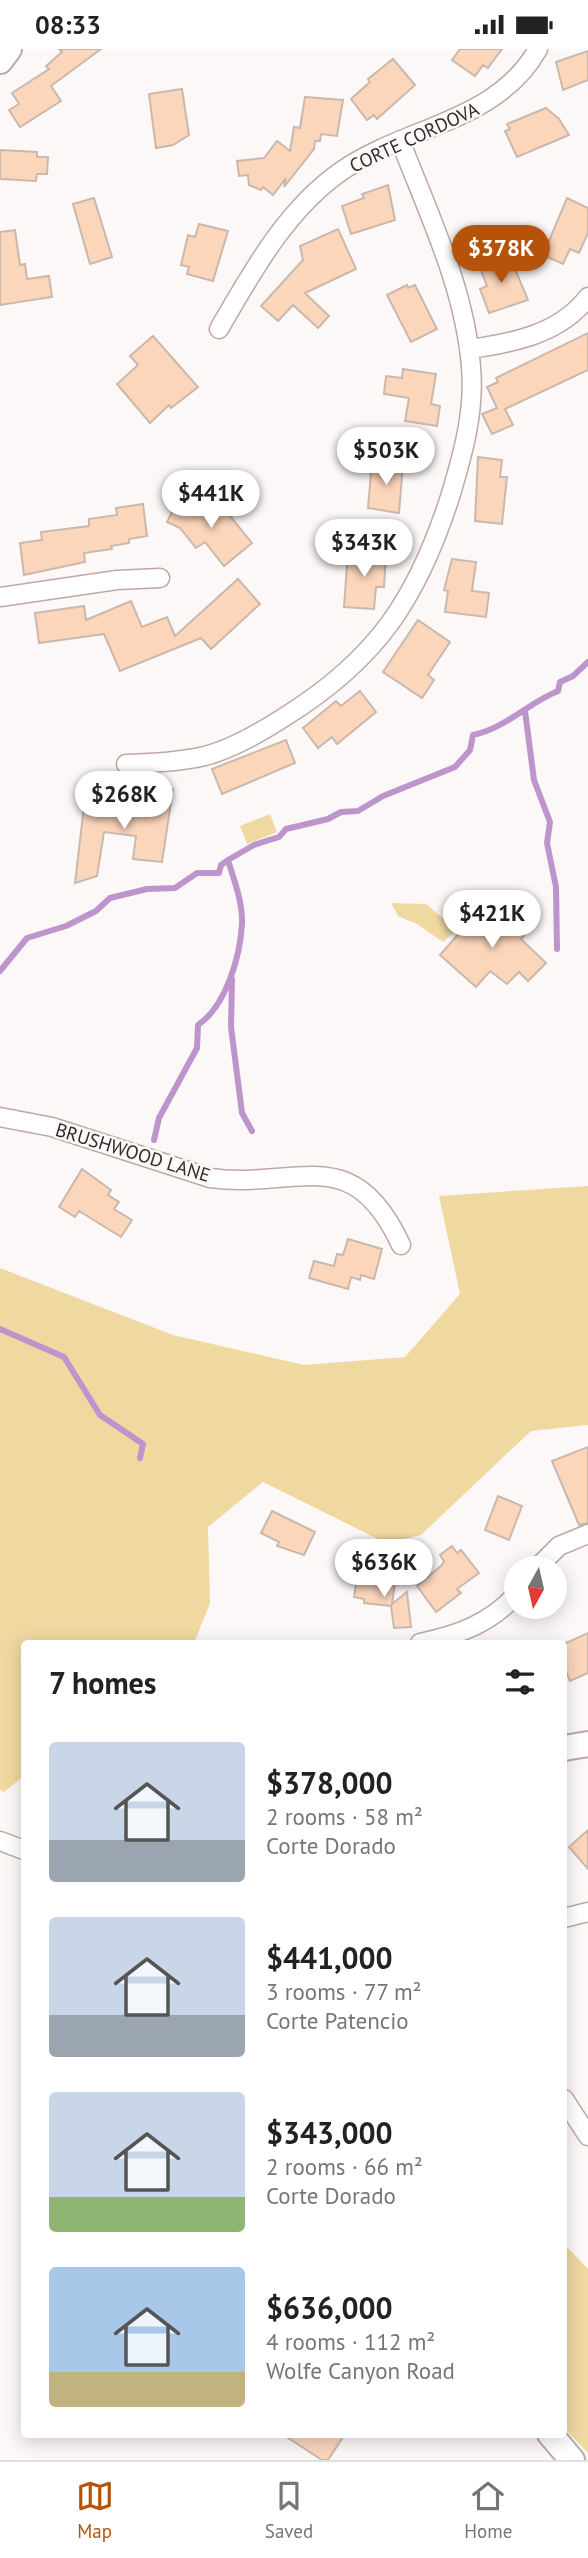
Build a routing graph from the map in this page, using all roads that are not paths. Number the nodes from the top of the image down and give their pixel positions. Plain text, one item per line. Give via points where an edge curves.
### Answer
1 (9, 49) edge
2 (538, 49) edge
3 (0, 61) edge
4 (400, 140) junction
5 (588, 297) edge
6 (219, 329) dead end
7 (469, 349) junction
8 (160, 578) dead end
9 (0, 597) edge
10 (126, 764) dead end
11 (0, 1117) edge
12 (401, 1245) dead end
13 (588, 1534) edge
14 (549, 1556) edge
15 (504, 1606) edge
16 (430, 1640) edge
17 (588, 1744) edge
18 (567, 1748) edge
19 (0, 1841) edge
20 (21, 1849) edge
21 (588, 1912) edge
22 (567, 1917) edge
23 (567, 2104) edge
24 (588, 2136) edge
25 (553, 2438) edge
26 (572, 2460) edge

1 - 3 street
2 - 4 street, CORTE CORDOVA via 523,72 493,100
4 - 6 street, CORTE CORDOVA via 341,171 300,208 262,258
4 - 7 street via 455,286
5 - 7 street via 569,317 541,332
7 - 10 street via 469,422 446,508 414,586 376,644 327,689 251,737 201,757
8 - 9 street
11 - 12 street, BRUSHWOOD LANE via 45,1124 210,1178 315,1174 337,1178 366,1193
13 - 14 street via 559,1546
15 - 16 street via 475,1627
17 - 18 street
19 - 20 street
21 - 22 street
23 - 24 street
25 - 26 street

